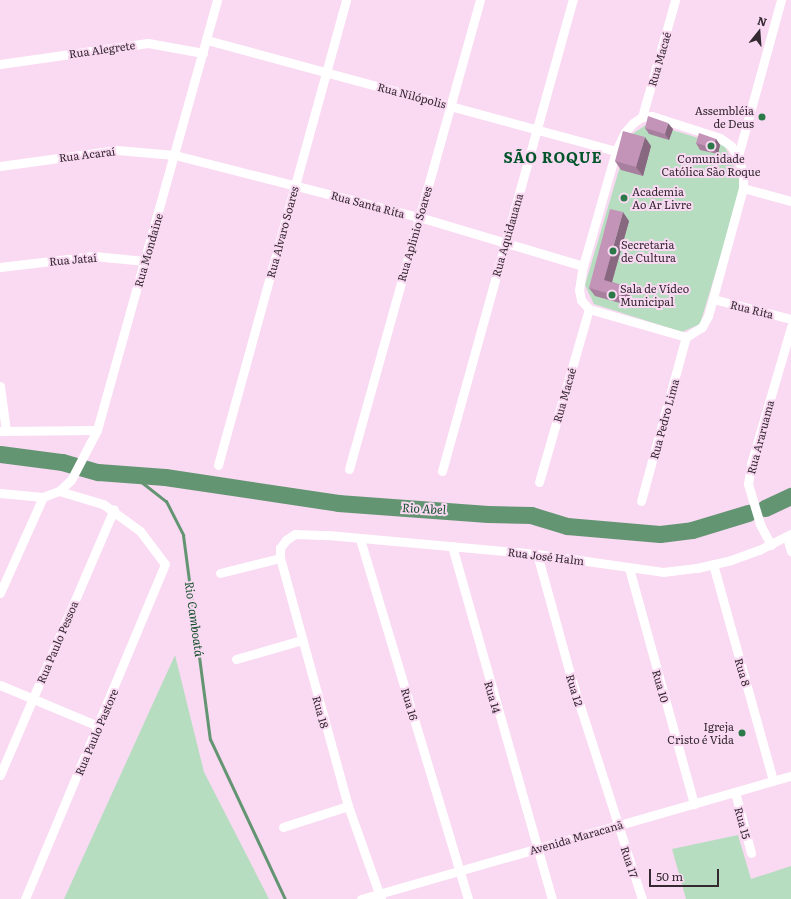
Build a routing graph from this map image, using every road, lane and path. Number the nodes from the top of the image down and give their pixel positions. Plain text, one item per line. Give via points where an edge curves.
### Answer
1 (217, 0) edge
2 (346, 0) edge
3 (480, 0) edge
4 (573, 0) edge
5 (676, 0) edge
6 (781, 0) edge
7 (207, 40) junction
8 (203, 53) junction
9 (0, 64) edge
10 (326, 71) junction
11 (451, 106) junction
12 (642, 117) junction
13 (536, 131) junction
14 (616, 151) junction
15 (175, 155) junction
16 (738, 156) junction
17 (0, 166) edge
18 (295, 185) junction
19 (743, 188) junction
20 (791, 201) edge
21 (419, 217) junction
22 (505, 243) junction
23 (145, 261) junction
24 (582, 266) junction
25 (0, 267) edge
26 (714, 299) junction
27 (589, 308) junction
28 (791, 319) edge
29 (791, 328) edge
30 (686, 337) junction
31 (0, 386) edge
32 (97, 430) junction
33 (3, 431) edge
34 (218, 465) dead end
35 (349, 469) dead end
36 (442, 471) dead end
37 (539, 482) dead end
38 (59, 491) junction
39 (0, 493) edge
40 (43, 497) junction
41 (641, 501) dead end
42 (114, 509) junction
43 (789, 536) edge
44 (360, 538) junction
45 (771, 545) junction
46 (452, 546) junction
47 (791, 551) edge
48 (538, 554) junction
49 (280, 558) junction
50 (713, 564) junction
51 (629, 568) junction
52 (220, 573) dead end
53 (0, 592) edge
54 (302, 640) junction
55 (236, 659) dead end
56 (0, 685) edge
57 (33, 699) junction
58 (98, 726) junction
59 (0, 775) edge
60 (791, 776) edge
61 (773, 781) junction
62 (735, 792) junction
63 (694, 804) junction
64 (348, 806) junction
65 (617, 825) junction
66 (283, 827) dead end
67 (538, 848) junction
68 (751, 853) dead end
69 (460, 869) junction
70 (380, 896) edge
71 (25, 899) edge
72 (361, 899) edge
73 (468, 899) edge
74 (552, 899) edge
75 (642, 899) edge

1 - 7 street, Rua Mondaine
2 - 10 street, Rua Alvaro Soares
3 - 11 street, Rua Aplinio Soares
4 - 13 street, Rua Aquidauana
5 - 12 street, Rua Macaé
6 - 16 street
7 - 8 street, Rua Mondaine
7 - 10 street, Rua Nilópolis
8 - 9 street, Rua Alegrete via 148,43
8 - 15 street, Rua Mondaine
10 - 11 street, Rua Nilópolis
10 - 18 street, Rua Alvaro Soares
11 - 13 street, Rua Nilópolis
11 - 21 street, Rua Aplinio Soares
12 - 14 street via 625,132
12 - 16 street via 652,116 705,131 731,146
13 - 14 street, Rua Nilópolis
13 - 22 street, Rua Aquidauana
14 - 24 street
15 - 17 street, Rua Acaraí via 117,150
15 - 18 street, Rua Santa Rita
15 - 23 street, Rua Mondaine
16 - 19 street via 743,175
18 - 21 street, Rua Santa Rita
18 - 34 street, Rua Alvaro Soares
19 - 20 street
19 - 26 street
21 - 22 street, Rua Santa Rita
21 - 35 street, Rua Aplinio Soares
22 - 24 street, Rua Santa Rita
22 - 36 street, Rua Aquidauana
23 - 25 street, Rua Jataí via 94,256
23 - 32 street, Rua Mondaine
24 - 27 street via 579,290 581,300
26 - 28 street, Rua Rita
26 - 30 street via 702,327
27 - 30 street
27 - 37 street, Rua Macaé
29 - 45 street, Rua Araruama via 751,464 749,491 760,524
30 - 41 street, Rua Pedro Lima
31 - 33 street
32 - 33 street
32 - 38 street, Rua Mondaine via 71,480
38 - 40 street
38 - 42 street via 84,496
39 - 40 street
40 - 53 street
42 - 57 street, Rua Paulo Pessoa
42 - 58 street, Rua Paulo Pastore via 151,542 165,564
43 - 45 street, Rua José Halm
43 - 47 street
44 - 46 street, Rua José Halm
44 - 49 street, Rua José Halm via 295,534 280,548
44 - 69 street, Rua 16
45 - 50 street, Rua José Halm
46 - 48 street, Rua José Halm
46 - 67 street, Rua 14
48 - 51 street, Rua José Halm
48 - 65 street, Rua 12 via 572,681
49 - 52 street
49 - 54 street, Rua 18
50 - 51 street, Rua José Halm via 663,572
50 - 61 street, Rua 8
51 - 63 street, Rua 10
54 - 55 street
54 - 64 street, Rua 18
56 - 57 street
57 - 58 street
57 - 59 street, Rua Paulo Pessoa
58 - 71 street, Rua Paulo Pastore
60 - 61 street, Avenida Maracanã
61 - 62 street, Avenida Maracanã
62 - 63 street, Avenida Maracanã
62 - 68 street, Rua 15
63 - 65 street, Avenida Maracanã
64 - 66 street
64 - 70 street, Rua 18
65 - 67 street, Avenida Maracanã
65 - 75 street, Rua 17
67 - 69 street, Avenida Maracanã
67 - 74 street, Rua 14
69 - 70 street, Avenida Maracanã
69 - 73 street, Rua 16
70 - 72 street, Avenida Maracanã

